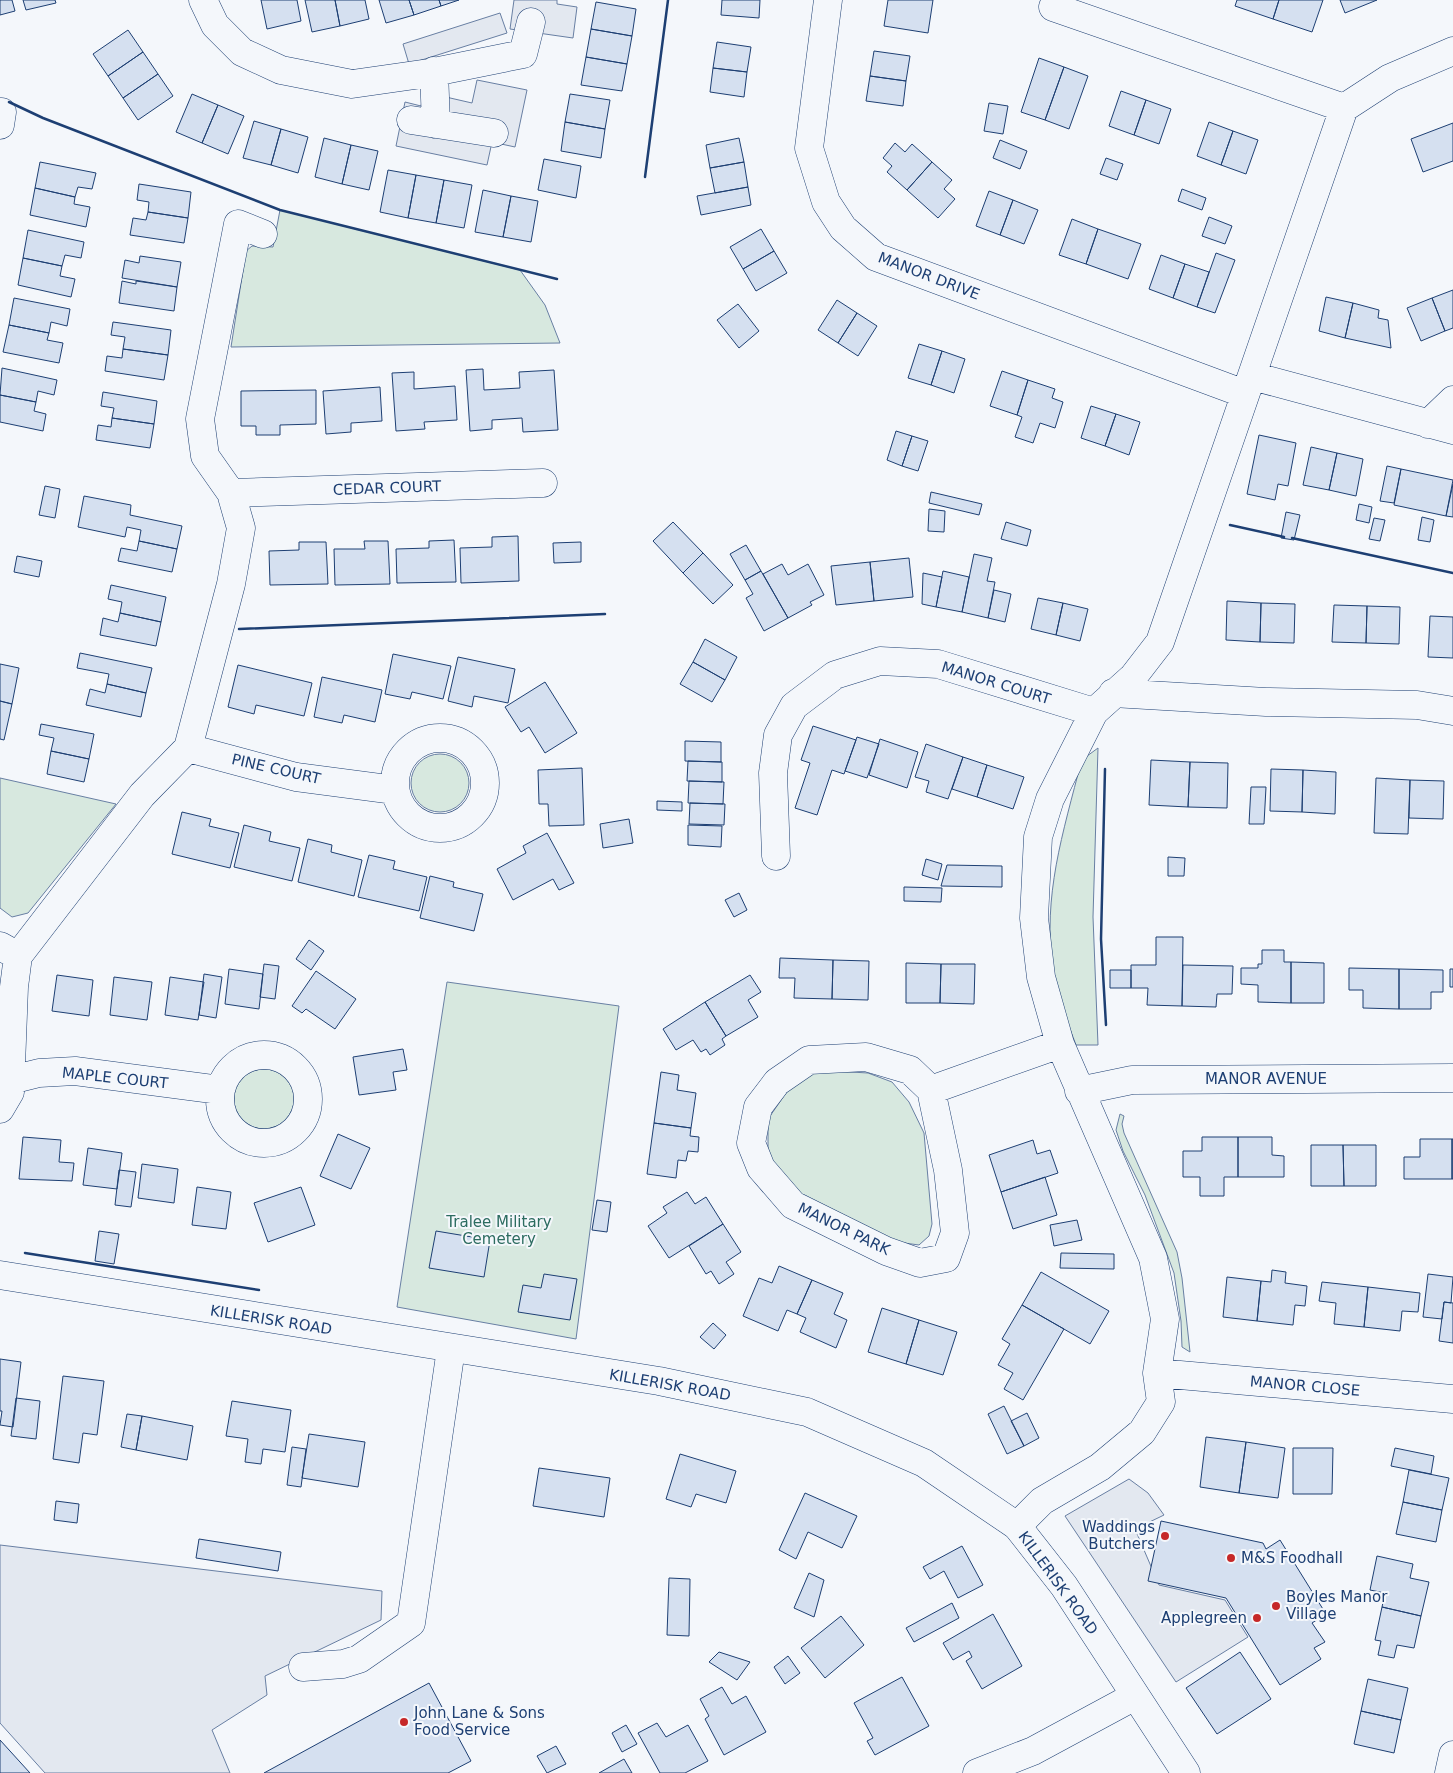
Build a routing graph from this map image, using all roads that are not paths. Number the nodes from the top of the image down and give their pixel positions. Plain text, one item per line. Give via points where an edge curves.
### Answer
1 (203, 0) edge
2 (828, 0) edge
3 (1053, 7) dead end
4 (531, 22) dead end
5 (1453, 51) edge
6 (434, 71) junction
7 (1344, 108) junction
8 (494, 133) dead end
9 (263, 234) dead end
10 (1249, 385) junction
11 (1453, 400) edge
12 (1440, 427) edge
13 (543, 483) dead end
14 (231, 493) junction
15 (1113, 693) junction
16 (1453, 711) edge
17 (1094, 712) junction
18 (188, 748) junction
19 (395, 790) dead end
20 (776, 856) dead end
21 (9, 951) edge
22 (1060, 1044) junction
23 (8, 1062) edge
24 (1453, 1078) edge
25 (220, 1090) dead end
26 (931, 1090) junction
27 (1079, 1091) junction
28 (0, 1108) edge
29 (0, 1275) edge
30 (451, 1349) junction
31 (1157, 1373) junction
32 (1453, 1399) edge
33 (1017, 1526) junction
34 (303, 1667) dead end
35 (1135, 1696) junction
36 (1453, 1755) edge
37 (1184, 1772) edge
38 (977, 1773) edge
39 (1449, 1773) edge

1 - 6 street via 214,25 242,52 281,70 352,84
2 - 10 street, MANOR DRIVE via 809,148 826,202 843,228 876,257
3 - 7 street
4 - 6 street via 523,54
5 - 7 street via 1390,78
6 - 8 street via 424,122
7 - 10 street
9 - 14 street via 238,224 200,419 205,456
10 - 12 street, MANOR DRIVE
10 - 15 street via 1160,642 1133,677
11 - 12 street
13 - 14 street, CEDAR COURT
14 - 18 street via 240,528 231,584
15 - 16 street via 1266,702 1417,705
15 - 17 street
17 - 20 street, MANOR COURT via 938,664 880,661 835,675 794,706 778,735 773,773
17 - 22 street via 1050,799 1038,838 1034,918 1041,977
18 - 19 street, PINE COURT via 296,777
18 - 21 street via 142,795
21 - 23 street via 14,987
22 - 26 street
22 - 27 street
23 - 25 street, MAPLE COURT via 39,1073 75,1071
23 - 28 street via 10,1092
24 - 27 street, MANOR AVENUE via 1132,1080
26 - 26 street, MANOR PARK via 910,1070 866,1057 809,1060 777,1082 758,1107 751,1143 761,1168 793,1205 886,1251 920,1263 946,1258 955,1232 948,1170
27 - 31 street via 1153,1258 1165,1319
29 - 30 street, KILLERISK ROAD
30 - 33 street, KILLERISK ROAD via 659,1381 807,1412 924,1463
30 - 34 street via 411,1622 359,1659 343,1664
31 - 32 street, MANOR CLOSE
31 - 33 street via 1161,1402 1142,1432 1100,1468 1042,1501
33 - 35 street, KILLERISK ROAD via 1064,1586
35 - 37 street, KILLERISK ROAD
35 - 38 street via 1033,1751
36 - 39 street

